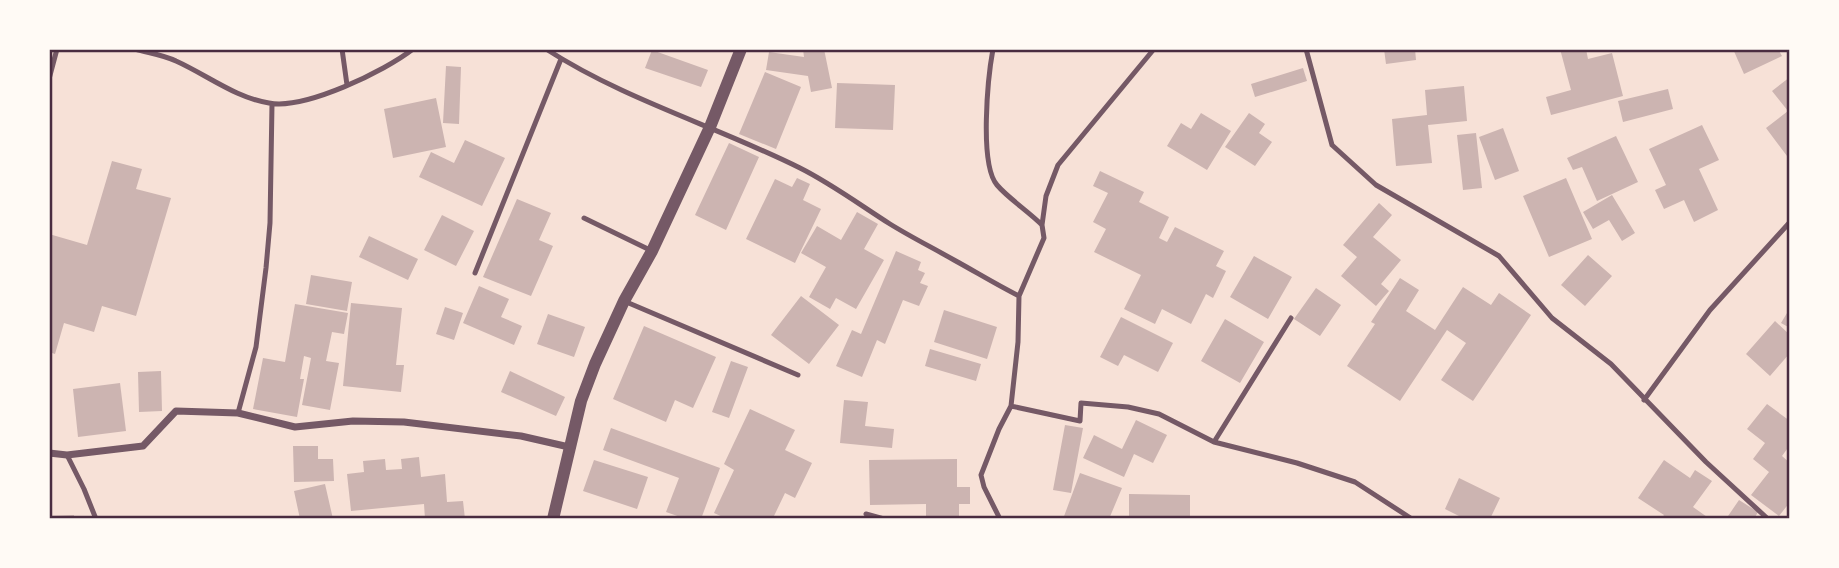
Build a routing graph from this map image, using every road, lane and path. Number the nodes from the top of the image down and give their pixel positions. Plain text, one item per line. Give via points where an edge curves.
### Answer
1 (57, 49) edge
2 (135, 49) edge
3 (342, 49) edge
4 (413, 49) edge
5 (546, 49) edge
6 (741, 49) edge
7 (993, 49) edge
8 (1154, 49) edge
9 (1306, 49) edge
10 (561, 59) junction
11 (49, 79) edge
12 (347, 85) junction
13 (272, 104) junction
14 (709, 127) junction
15 (584, 218) dead end
16 (1790, 222) edge
17 (1042, 225) junction
18 (652, 251) junction
19 (475, 273) dead end
20 (1019, 296) junction
21 (624, 301) junction
22 (1291, 317) dead end
23 (798, 375) dead end
24 (1644, 400) junction
25 (1011, 406) junction
26 (238, 413) junction
27 (1214, 442) junction
28 (569, 447) junction
29 (49, 453) edge
30 (67, 455) junction
31 (866, 514) dead end
32 (96, 519) edge
33 (552, 519) edge
34 (884, 519) edge
35 (1000, 519) edge
36 (1412, 519) edge
37 (1768, 519) edge

1 - 11 lane
2 - 13 lane via 173,59 230,89
3 - 12 lane
4 - 12 lane
5 - 10 lane
6 - 14 street
7 - 17 lane via 988,76 990,172 996,184
8 - 17 lane via 1058,165 1046,196
9 - 24 lane via 1332,145 1376,185 1499,256 1552,318 1611,364
10 - 14 lane via 635,97
10 - 19 lane
12 - 13 lane
13 - 26 lane via 266,268 256,347
14 - 18 street
14 - 20 lane via 799,168
15 - 18 lane
16 - 24 lane via 1710,310
17 - 20 lane via 1044,238
18 - 21 street
20 - 25 lane
21 - 23 lane
21 - 28 street via 581,401
22 - 27 lane
24 - 37 lane
25 - 27 lane via 1080,421 1081,403 1128,407 1159,414
25 - 35 lane via 981,475
26 - 28 street via 295,427 404,422 521,436
26 - 30 street via 176,411 143,446
27 - 36 lane via 1355,482
28 - 33 street
29 - 30 street
30 - 32 lane
31 - 34 lane

